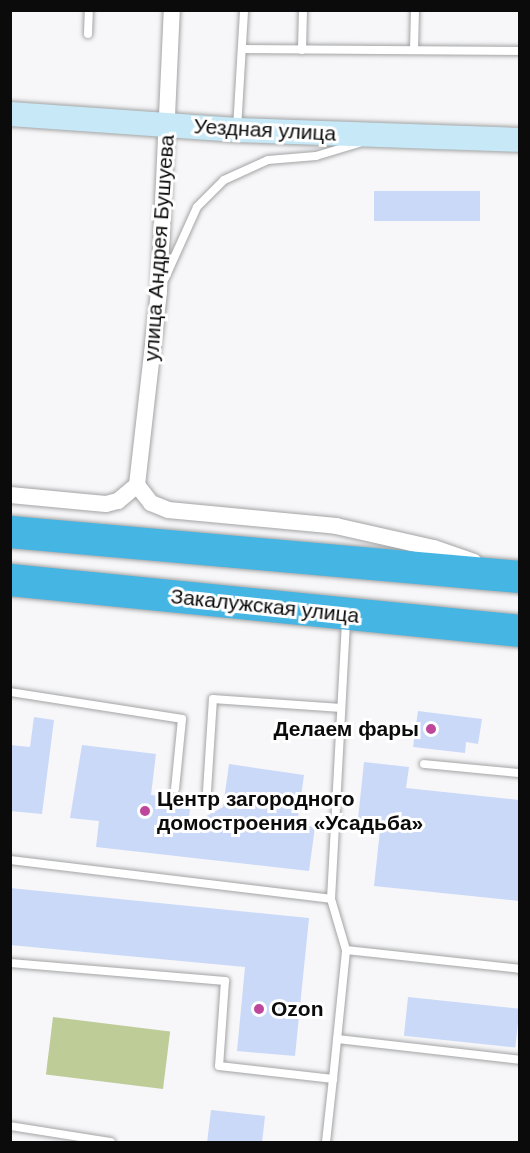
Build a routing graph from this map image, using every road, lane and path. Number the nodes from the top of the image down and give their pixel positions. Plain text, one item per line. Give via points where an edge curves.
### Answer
1 (89, 10) edge
2 (172, 10) edge
3 (244, 10) edge
4 (303, 10) edge
5 (415, 10) edge
6 (88, 34) dead end
7 (243, 49) junction
8 (302, 50) junction
9 (414, 50) junction
10 (519, 51) edge
11 (10, 114) edge
12 (169, 125) junction
13 (237, 130) junction
14 (380, 137) junction
15 (519, 140) edge
16 (159, 292) junction
17 (137, 485) junction
18 (10, 495) edge
19 (10, 532) edge
20 (516, 577) edge
21 (11, 582) edge
22 (346, 614) junction
23 (519, 631) edge
24 (10, 692) edge
25 (342, 708) junction
26 (424, 764) dead end
27 (519, 773) edge
28 (176, 789) dead end
29 (207, 791) dead end
30 (10, 860) edge
31 (331, 898) junction
32 (346, 950) junction
33 (10, 963) edge
34 (519, 969) edge
35 (337, 1039) junction
36 (519, 1060) edge
37 (333, 1079) junction
38 (10, 1126) edge
39 (111, 1143) edge
40 (326, 1143) edge

1 - 6 lane
2 - 12 street, улица Андрея Бушуева
3 - 7 lane
4 - 8 lane
5 - 9 lane
7 - 8 lane
7 - 13 lane
8 - 9 lane
9 - 10 lane
11 - 12 street, Уездная улица
12 - 13 street, Уездная улица
12 - 16 street, улица Андрея Бушуева
13 - 14 street, Уездная улица
14 - 15 street, Уездная улица
14 - 16 lane via 316,156 268,160 224,180 197,207
16 - 17 street, улица Андрея Бушуева
17 - 18 street via 118,501 106,504
17 - 20 street via 151,503 168,510 336,526 434,548
19 - 20 highway
21 - 22 highway, Закалужская улица
22 - 23 highway, Закалужская улица
22 - 25 lane
24 - 28 lane via 182,718
25 - 29 lane via 213,699
25 - 31 lane
26 - 27 lane
30 - 31 lane
31 - 32 lane
32 - 34 lane
32 - 35 lane
33 - 37 lane via 225,981 219,1066
35 - 36 lane
35 - 37 lane
37 - 40 lane
38 - 39 lane

